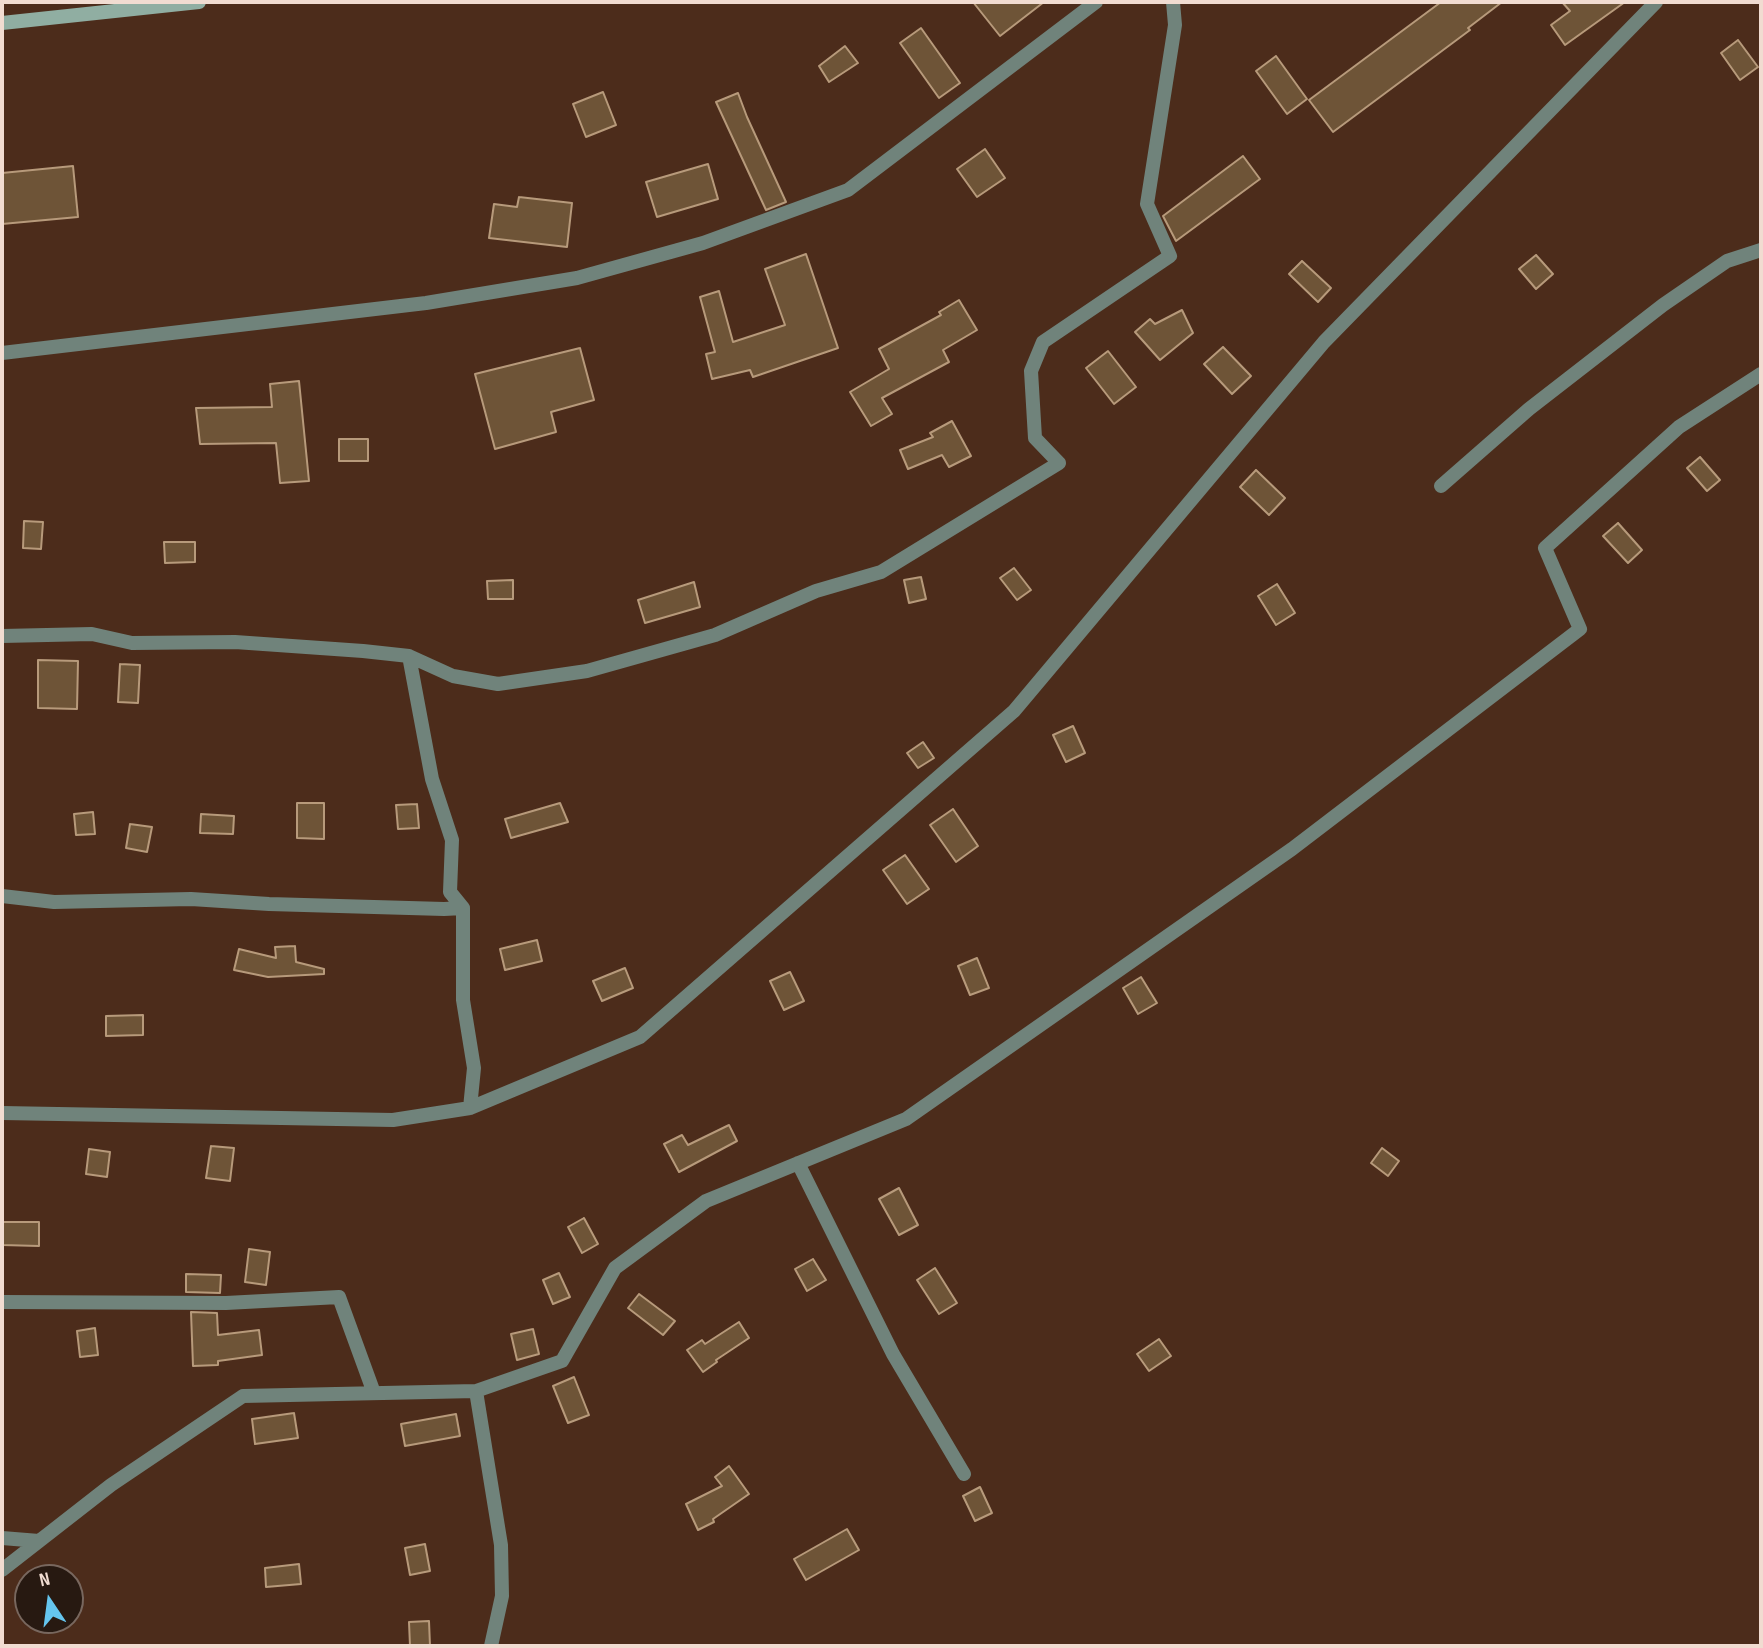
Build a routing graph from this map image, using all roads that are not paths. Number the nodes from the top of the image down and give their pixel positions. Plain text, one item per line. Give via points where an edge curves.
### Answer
1 (199, 2) edge
2 (1096, 2) edge
3 (1173, 2) edge
4 (1656, 2) edge
5 (2, 23) edge
6 (1761, 250) edge
7 (2, 353) edge
8 (1761, 374) edge
9 (1441, 486) dead end
10 (2, 636) edge
11 (409, 656) junction
12 (2, 897) edge
13 (463, 908) junction
14 (470, 1108) junction
15 (2, 1113) edge
16 (798, 1163) junction
17 (2, 1302) edge
18 (477, 1391) junction
19 (374, 1394) junction
20 (964, 1474) dead end
21 (2, 1538) edge
22 (39, 1541) junction
23 (2, 1570) edge
24 (491, 1646) edge

1 - 5 main road
2 - 7 street via 848,190 702,243 577,278 426,303
3 - 11 street via 1175,25 1147,204 1170,256 1043,342 1031,371 1035,438 1059,463 881,572 816,591 715,635 587,671 498,684 453,676
4 - 14 street via 1324,342 1014,710 640,1037
6 - 9 street via 1727,261 1663,304 1529,409
8 - 16 street via 1679,427 1545,548 1580,629 1292,849 906,1119
10 - 11 street via 92,634 132,643 235,642
11 - 13 street via 432,779 452,839 450,892
12 - 13 street via 54,902 191,899
13 - 14 street via 463,1000 474,1068
14 - 15 street via 393,1120
16 - 18 street via 706,1201 615,1268 562,1361
16 - 20 street via 893,1354
17 - 19 street via 226,1303 339,1297
18 - 19 street
18 - 24 street via 501,1545 502,1596
19 - 22 street via 243,1396 111,1485
21 - 22 street
22 - 23 street

